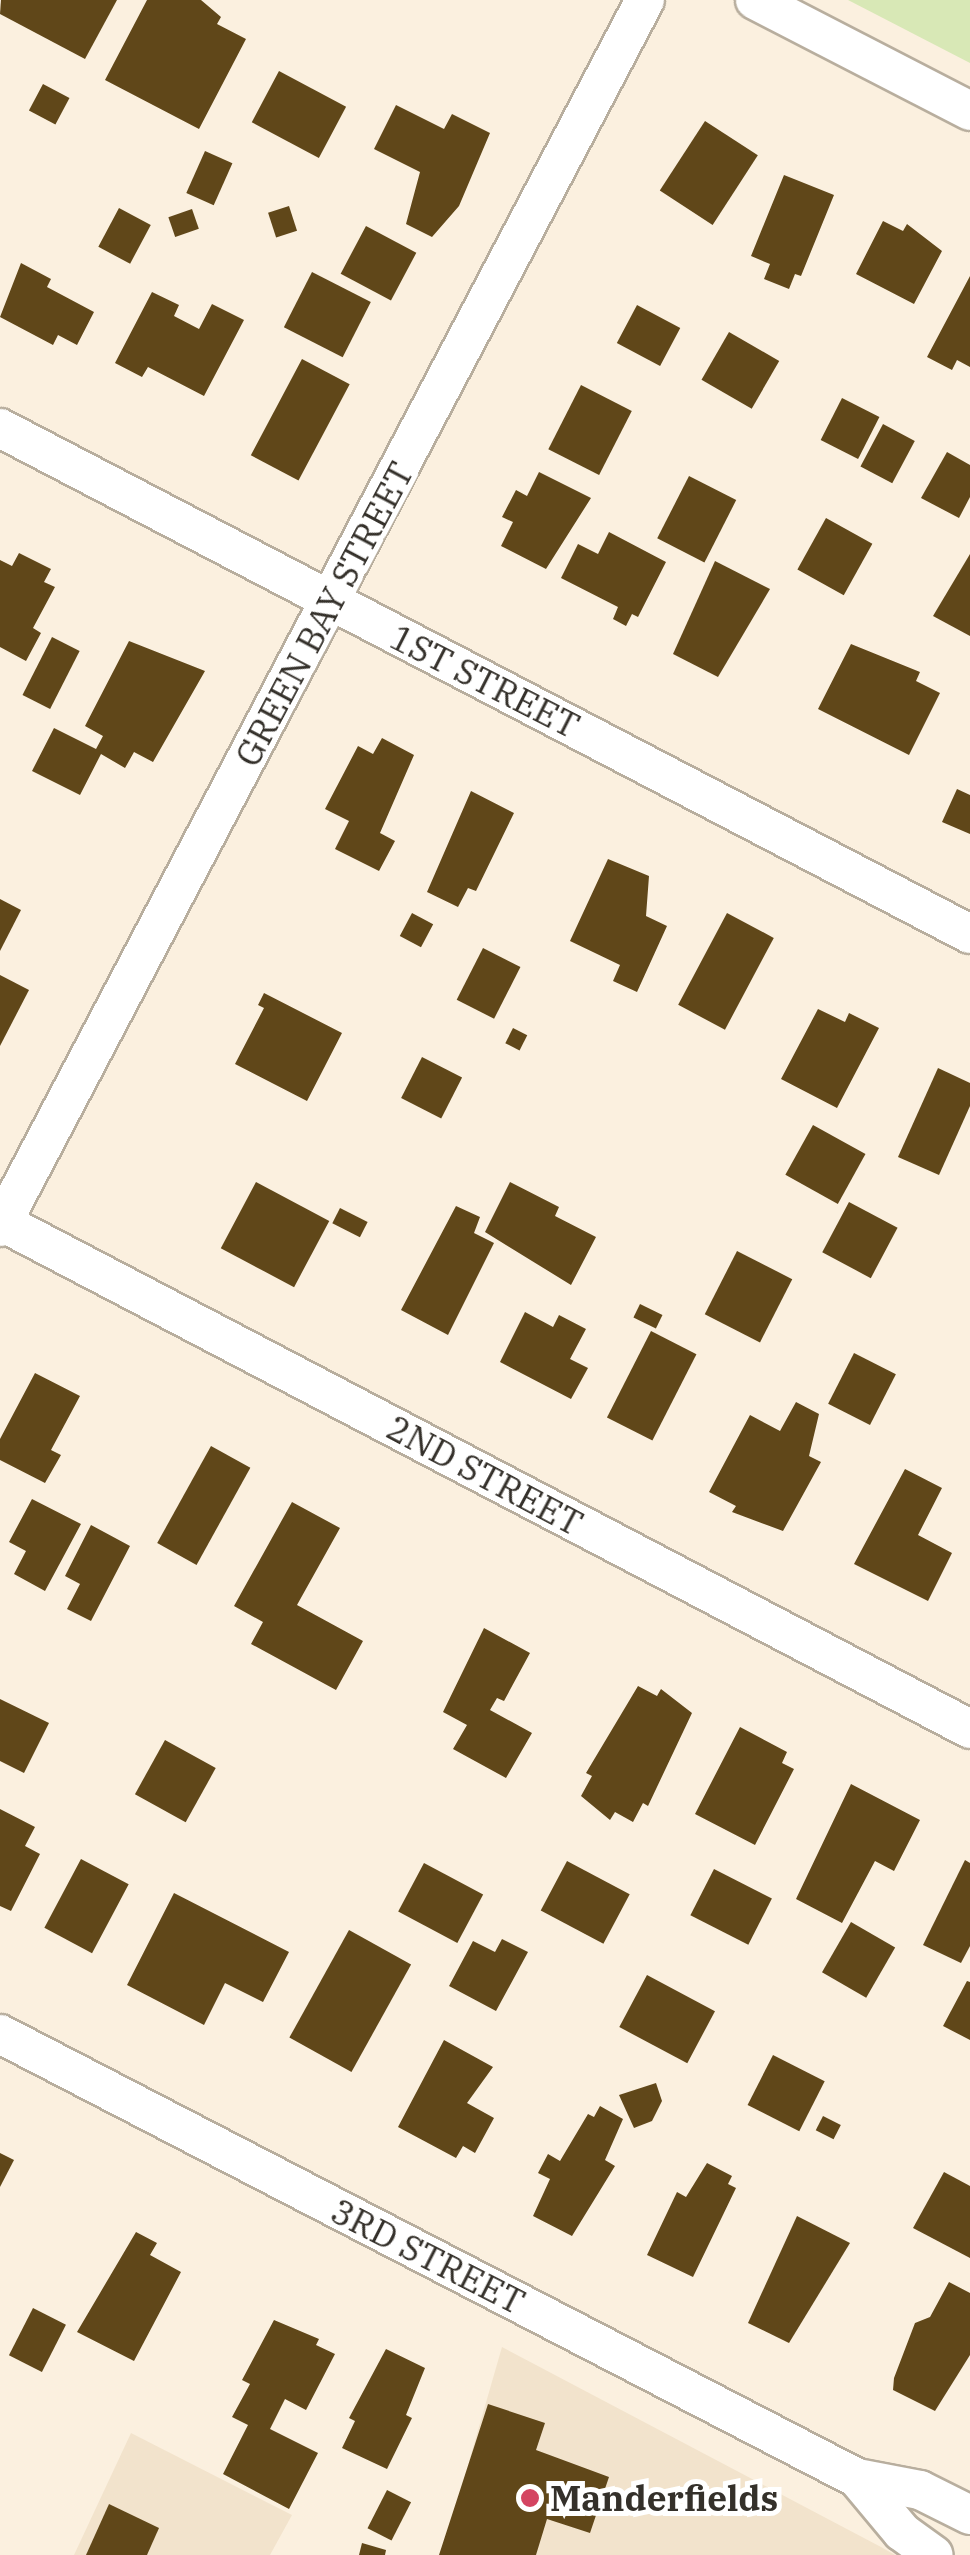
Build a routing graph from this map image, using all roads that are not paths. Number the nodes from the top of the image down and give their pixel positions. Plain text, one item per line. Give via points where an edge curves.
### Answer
1 (645, 0) edge
2 (756, 0) edge
3 (970, 111) edge
4 (0, 428) edge
5 (330, 600) junction
6 (970, 934) edge
7 (1, 1224) edge
8 (970, 1729) edge
9 (0, 2034) edge
10 (857, 2478) junction
11 (970, 2516) edge
12 (934, 2555) edge

1 - 5 street, GREEN BAY STREET
2 - 3 street
4 - 5 street, 1ST STREET
5 - 6 street, 1ST STREET
5 - 7 street, GREEN BAY STREET
7 - 8 street, 2ND STREET
9 - 10 street, 3RD STREET
10 - 11 street, 3RD STREET via 920,2490
10 - 12 street, 3RD STREET via 902,2532

